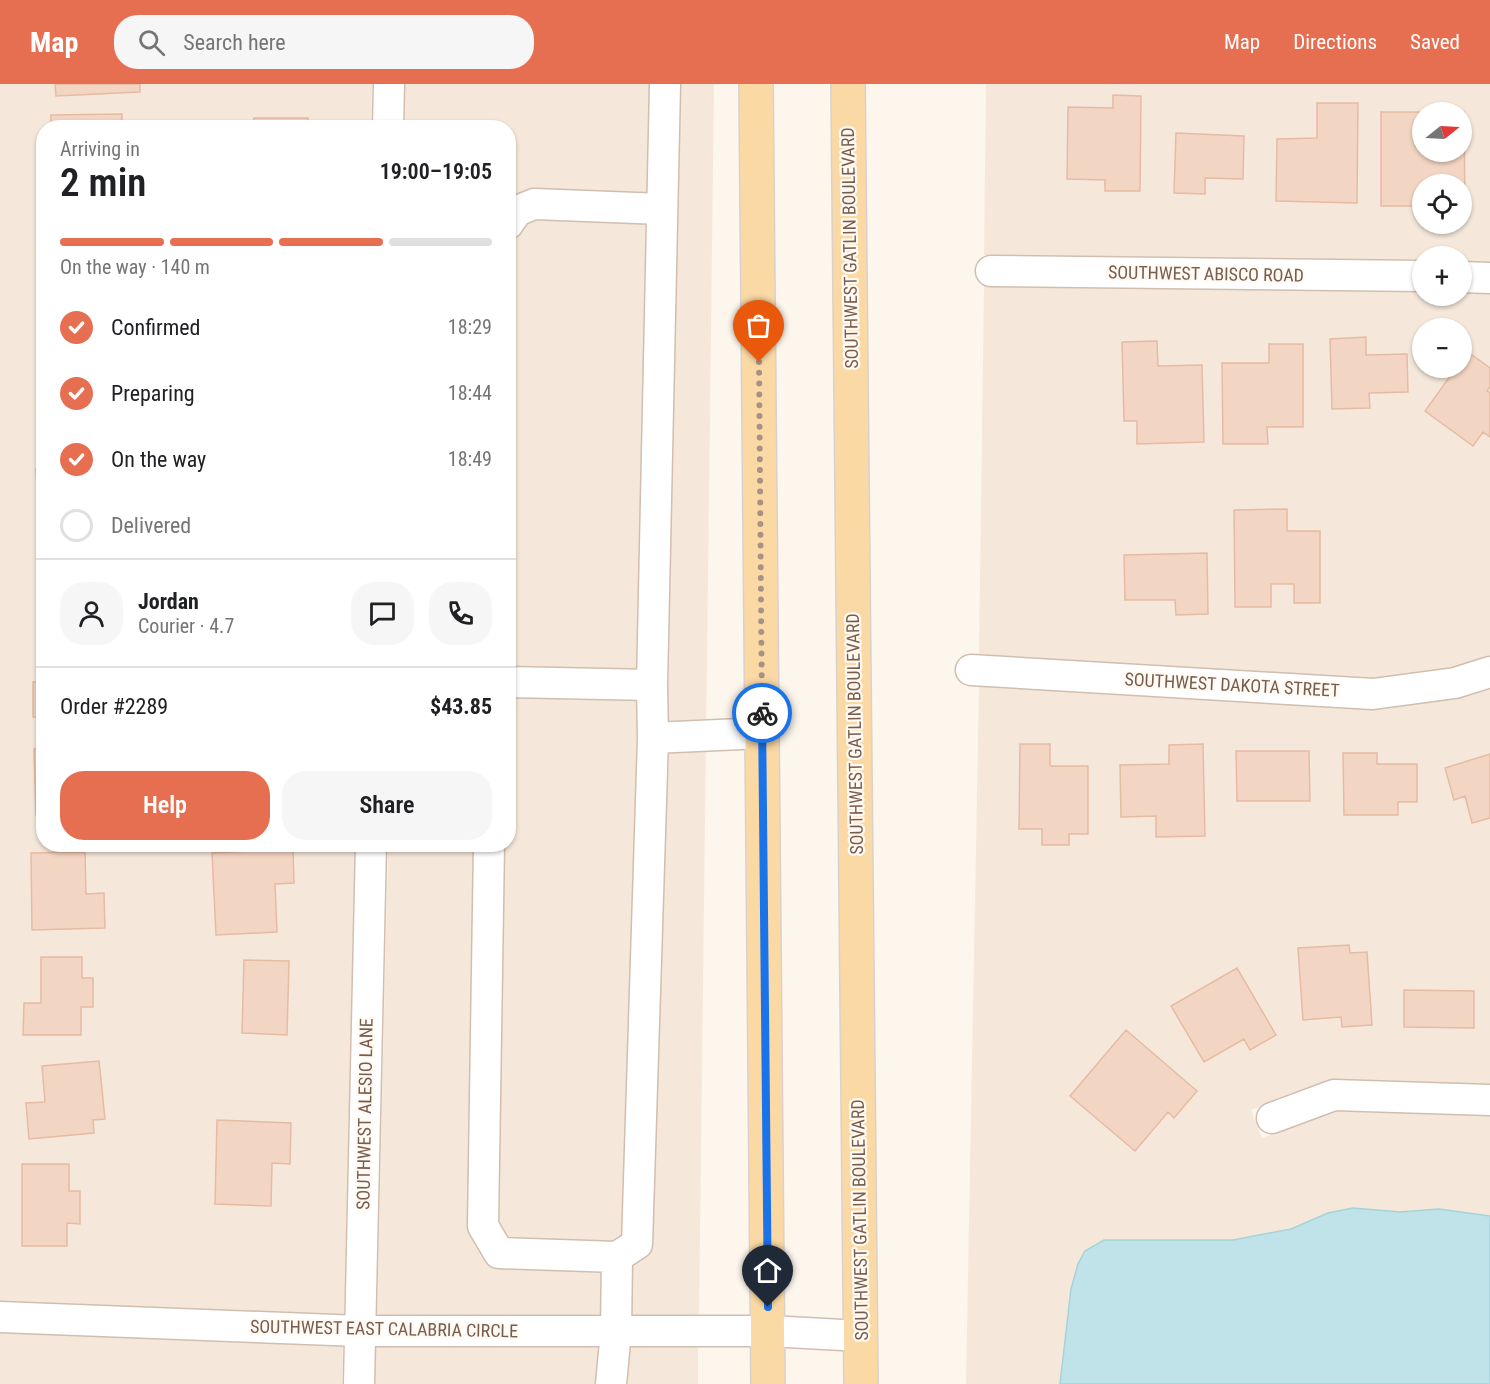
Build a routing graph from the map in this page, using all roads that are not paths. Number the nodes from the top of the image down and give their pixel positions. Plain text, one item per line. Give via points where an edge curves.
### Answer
1 (388, 84) edge
2 (665, 84) edge
3 (756, 84) edge
4 (848, 84) edge
5 (388, 120) edge
6 (662, 209) junction
7 (516, 214) edge
8 (991, 271) dead end
9 (1412, 276) edge
10 (1472, 277) edge
11 (1490, 278) edge
12 (971, 670) dead end
13 (1490, 672) edge
14 (516, 682) edge
15 (652, 685) junction
16 (762, 733) junction
17 (653, 738) junction
18 (371, 852) edge
19 (489, 852) edge
20 (1490, 1100) edge
21 (1272, 1118) dead end
22 (617, 1257) junction
23 (0, 1317) edge
24 (360, 1330) junction
25 (616, 1331) junction
26 (769, 1331) junction
27 (861, 1336) junction
28 (359, 1384) edge
29 (611, 1384) edge
30 (768, 1384) edge
31 (861, 1384) edge

1 - 5 street
2 - 6 street
3 - 16 main road
4 - 27 main road, SOUTHWEST GATLIN BOULEVARD
6 - 7 street via 534,204
6 - 15 street
8 - 9 street, SOUTHWEST ABISCO ROAD
10 - 11 street
12 - 13 street, SOUTHWEST DAKOTA STREET via 1373,694 1455,683
14 - 15 street
15 - 17 street
16 - 17 street
16 - 26 main road
17 - 22 street via 638,1245
18 - 24 street, SOUTHWEST ALESIO LANE
19 - 22 street via 483,1226 499,1253
20 - 21 street via 1334,1095
22 - 25 street
23 - 24 street, SOUTHWEST EAST CALABRIA CIRCLE
24 - 25 street, SOUTHWEST EAST CALABRIA CIRCLE
24 - 28 street, SOUTHWEST ALESIO LANE
25 - 26 street, SOUTHWEST EAST CALABRIA CIRCLE
25 - 29 street
26 - 27 street, SOUTHWEST EAST CALABRIA CIRCLE
26 - 30 main road
27 - 31 main road, SOUTHWEST GATLIN BOULEVARD

